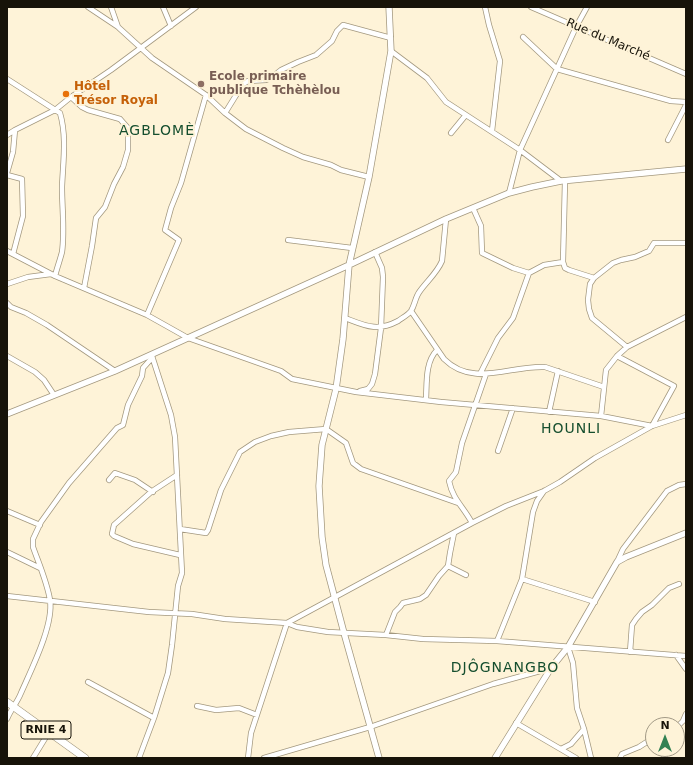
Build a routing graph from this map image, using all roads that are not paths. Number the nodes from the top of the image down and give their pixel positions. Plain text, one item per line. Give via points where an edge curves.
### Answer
1 (88, 7) edge
2 (111, 7) edge
3 (163, 7) edge
4 (196, 7) edge
5 (389, 7) edge
6 (485, 7) edge
7 (531, 7) edge
8 (587, 7) edge
9 (171, 26) junction
10 (118, 27) junction
11 (576, 27) junction
12 (524, 37) dead end
13 (391, 38) junction
14 (140, 48) junction
15 (391, 51) junction
16 (557, 69) junction
17 (686, 74) edge
18 (7, 79) edge
19 (206, 94) junction
20 (71, 97) junction
21 (686, 102) edge
22 (686, 105) edge
23 (55, 110) junction
24 (225, 113) junction
25 (465, 116) junction
26 (15, 130) junction
27 (492, 131) junction
28 (451, 133) dead end
29 (7, 136) edge
30 (668, 140) dead end
31 (520, 150) junction
32 (686, 169) edge
33 (7, 174) edge
34 (369, 177) junction
35 (563, 181) junction
36 (509, 193) junction
37 (473, 208) junction
38 (446, 219) junction
39 (288, 240) dead end
40 (686, 243) edge
41 (352, 248) junction
42 (7, 251) edge
43 (375, 252) junction
44 (13, 254) junction
45 (562, 262) junction
46 (348, 265) junction
47 (529, 273) junction
48 (53, 275) junction
49 (594, 278) junction
50 (7, 284) edge
51 (84, 288) junction
52 (7, 303) edge
53 (411, 311) junction
54 (147, 315) junction
55 (686, 317) edge
56 (345, 318) junction
57 (381, 328) junction
58 (188, 338) junction
59 (627, 347) junction
60 (437, 350) junction
61 (7, 356) edge
62 (152, 356) junction
63 (617, 356) junction
64 (115, 371) junction
65 (558, 371) junction
66 (480, 374) junction
67 (486, 374) junction
68 (604, 387) junction
69 (336, 389) junction
70 (356, 392) junction
71 (54, 395) junction
72 (426, 399) junction
73 (476, 405) junction
74 (513, 408) junction
75 (17, 410) junction
76 (7, 411) edge
77 (549, 412) junction
78 (7, 414) edge
79 (686, 415) edge
80 (601, 416) junction
81 (652, 426) junction
82 (326, 429) junction
83 (498, 451) dead end
84 (177, 475) junction
85 (109, 480) dead end
86 (686, 484) edge
87 (544, 491) junction
88 (152, 492) junction
89 (458, 503) junction
90 (7, 511) edge
91 (472, 522) junction
92 (40, 525) junction
93 (180, 529) junction
94 (454, 533) junction
95 (686, 533) edge
96 (7, 552) edge
97 (180, 555) junction
98 (617, 562) junction
99 (448, 566) junction
100 (40, 568) junction
101 (466, 575) dead end
102 (522, 579) junction
103 (679, 584) dead end
104 (7, 596) edge
105 (334, 597) junction
106 (50, 601) junction
107 (595, 602) junction
108 (176, 614) junction
109 (287, 623) junction
110 (344, 633) junction
111 (386, 635) junction
112 (497, 641) junction
113 (568, 647) junction
114 (630, 652) junction
115 (676, 655) junction
116 (686, 656) edge
117 (551, 668) junction
118 (686, 669) edge
119 (88, 682) dead end
120 (10, 704) edge
121 (197, 706) dead end
122 (257, 715) junction
123 (154, 718) junction
124 (7, 719) edge
125 (516, 723) junction
126 (370, 727) junction
127 (584, 729) junction
128 (49, 732) junction
129 (645, 743) edge
130 (561, 749) junction
131 (83, 757) edge
132 (497, 757) edge
133 (33, 758) edge
134 (138, 758) edge
135 (248, 758) edge
136 (264, 758) edge
137 (379, 758) edge
138 (576, 758) edge
139 (591, 758) edge
140 (620, 758) edge

1 - 10 street
2 - 10 street
3 - 9 street
4 - 9 street
5 - 13 street
6 - 27 street via 500,61
7 - 11 street, Rue du Marché
8 - 11 street
9 - 14 street
10 - 14 street
11 - 16 street
11 - 17 street, Rue du Marché
12 - 16 street
13 - 15 street
13 - 24 street via 343,25 332,41 316,55 266,80 248,81 243,84
14 - 19 street
14 - 20 street
15 - 25 street via 427,78 446,102
15 - 34 street
16 - 21 street via 671,101
16 - 31 street
18 - 23 street
19 - 24 street
19 - 54 street via 165,230 179,240
20 - 23 street
20 - 51 street via 88,110 120,119 127,127 128,136 128,150 123,167 105,207 96,218
22 - 30 street
23 - 26 street
23 - 48 street via 60,113 63,124 64,220 62,252
24 - 34 street via 246,129 303,157
25 - 27 street
25 - 28 street
26 - 29 street
26 - 33 street
27 - 31 street
31 - 35 street
31 - 36 street
32 - 35 street
33 - 44 street via 22,179 23,216
34 - 41 street
35 - 36 street
35 - 45 street
36 - 37 street
37 - 38 street
37 - 47 street via 481,226 482,253 509,267
38 - 43 street
38 - 53 street via 440,267 419,292
39 - 41 street
40 - 49 street via 654,243 649,251 613,263
41 - 46 street
42 - 44 street
43 - 46 street
43 - 57 street via 383,277
44 - 48 street
45 - 47 street via 544,265
45 - 49 street via 569,270
46 - 56 street
46 - 58 street
47 - 66 street via 513,318 498,338
48 - 50 street via 28,277
48 - 51 street
49 - 59 street via 590,284 588,300 590,314
51 - 54 street
52 - 64 street via 47,325
53 - 57 street via 400,320
53 - 60 street
54 - 58 street
55 - 59 street
56 - 57 street
56 - 69 street
57 - 70 street via 376,374 368,389
58 - 62 street
58 - 69 street via 281,371 292,378
59 - 63 street
60 - 66 street via 455,368
60 - 72 street via 429,363
61 - 71 street via 35,372
62 - 64 street
62 - 84 street via 171,415
62 - 92 street via 143,368 123,425 117,428 69,483
63 - 68 street via 606,370
63 - 81 street via 674,386
64 - 71 street
65 - 67 street via 536,366
65 - 68 street
65 - 77 street
66 - 67 street
67 - 73 street
68 - 80 street
69 - 70 street
69 - 82 street
70 - 72 street
71 - 75 street
72 - 73 street
73 - 74 street
73 - 89 street via 462,443 456,472 449,481 451,492
74 - 77 street
74 - 83 street
75 - 76 street
75 - 78 street
77 - 80 street
79 - 81 street
80 - 81 street
81 - 87 street
82 - 89 street via 346,443 353,462 361,470
82 - 93 street via 271,436 255,442 240,452 221,490 206,533
82 - 105 street via 322,445 319,509 326,565
84 - 88 street
84 - 93 street
85 - 88 street via 115,473 135,480
86 - 98 street via 667,490 623,549
87 - 91 street
87 - 102 street via 533,512
88 - 97 street via 114,525 112,534 133,544
89 - 91 street
90 - 92 street
91 - 94 street
92 - 100 street via 32,539
93 - 97 street
94 - 99 street
94 - 105 street
95 - 98 street
96 - 100 street
97 - 108 street via 182,573 178,586
98 - 107 street
99 - 101 street
99 - 111 street via 426,595 403,603 395,612
100 - 106 street
102 - 107 street
102 - 112 street
103 - 114 street via 669,588 636,618 632,625
104 - 106 street
105 - 109 street
105 - 110 street
106 - 108 street
106 - 120 street via 48,624 41,646 18,701
107 - 113 street
108 - 109 street
108 - 123 street via 168,673
109 - 110 street via 312,631
109 - 122 street
110 - 111 street
110 - 126 street
111 - 112 street
112 - 113 street
113 - 114 street
113 - 117 street
113 - 127 street via 573,663 577,708
114 - 115 street
115 - 116 street
115 - 118 street
117 - 125 street
117 - 126 street via 492,684
119 - 123 street
120 - 124 street
120 - 128 main road, RNIE 4
121 - 122 street via 216,710 239,708
122 - 135 street via 251,733
123 - 134 street
125 - 130 street
125 - 132 street
126 - 136 street
126 - 137 street
127 - 130 street via 571,744
127 - 139 street
128 - 131 main road, RNIE 4
128 - 133 street
129 - 140 street via 622,754
130 - 138 street

